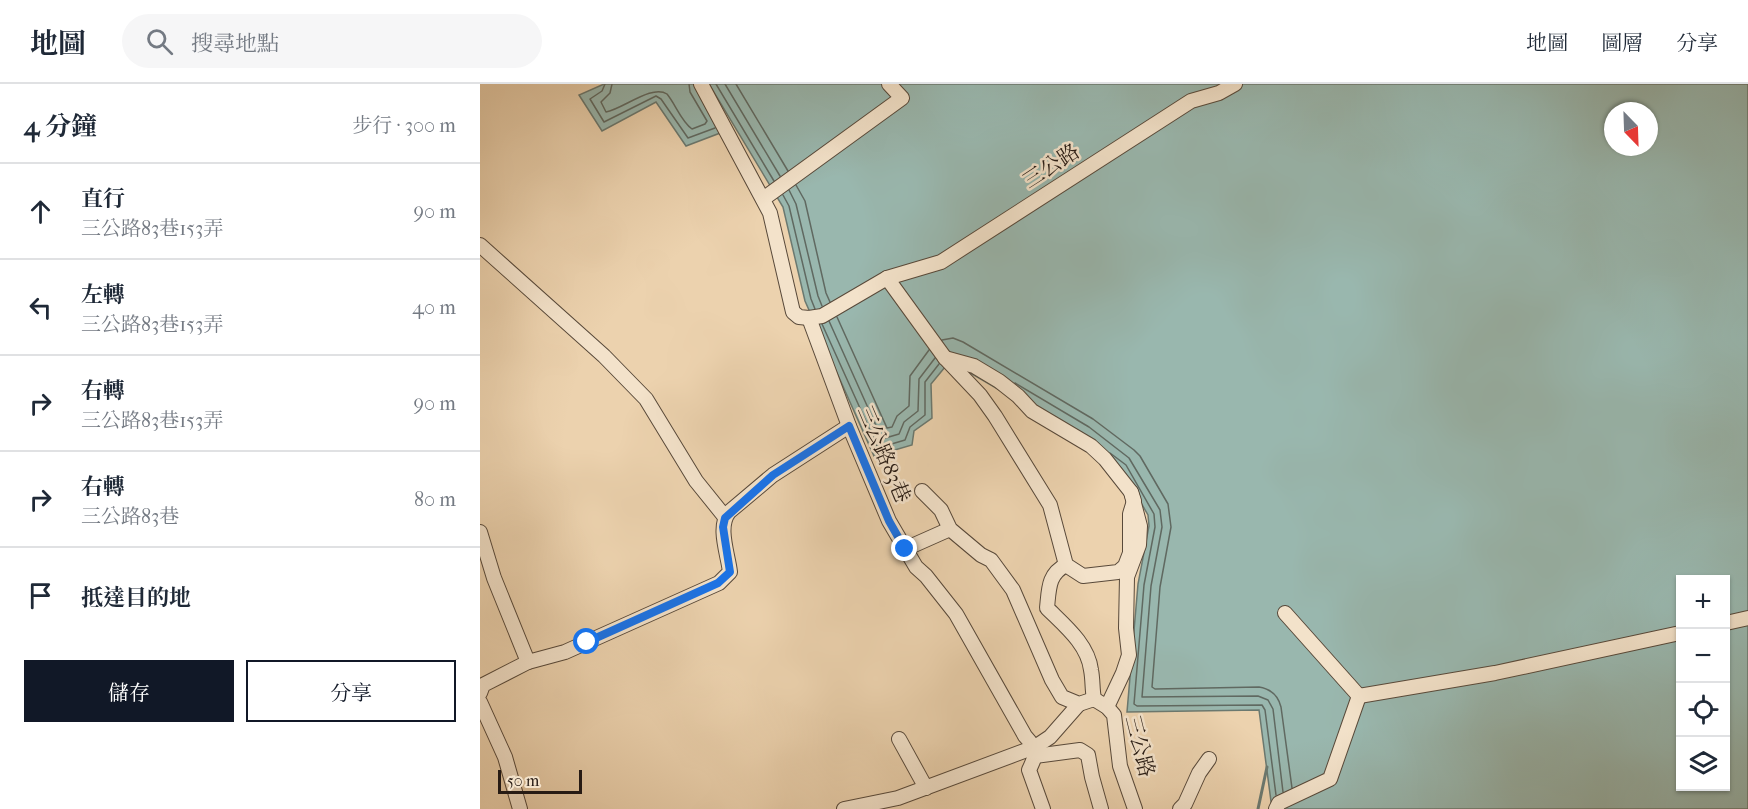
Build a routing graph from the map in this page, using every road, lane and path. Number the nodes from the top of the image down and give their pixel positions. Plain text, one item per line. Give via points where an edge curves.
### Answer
1 (701, 84) edge
2 (889, 84) edge
3 (1235, 84) edge
4 (763, 199) junction
5 (480, 245) edge
6 (887, 278) junction
7 (809, 318) junction
8 (945, 358) junction
9 (849, 426) junction
10 (922, 491) dead end
11 (1131, 492) junction
12 (725, 518) junction
13 (950, 529) junction
14 (480, 532) edge
15 (905, 549) junction
16 (1066, 565) junction
17 (1285, 613) dead end
18 (1748, 618) edge
19 (1730, 622) edge
20 (1676, 634) edge
21 (528, 662) junction
22 (480, 693) edge
23 (1359, 696) junction
24 (1094, 699) junction
25 (480, 702) edge
26 (1079, 704) junction
27 (1107, 707) junction
28 (899, 739) dead end
29 (1035, 751) junction
30 (1209, 759) dead end
31 (926, 788) junction
32 (520, 809) edge
33 (844, 809) edge
34 (1043, 809) edge
35 (1101, 809) edge
36 (1135, 809) edge
37 (1180, 809) edge
38 (1276, 809) edge

1 - 4 street
2 - 4 street via 902,98
3 - 6 street, 三公路 via 1191,101 941,262
4 - 7 street via 776,234 793,312
5 - 12 street via 646,399 696,481
6 - 7 street, 三公路 via 838,308
6 - 8 street
7 - 9 street, 三公路83巷
8 - 11 street via 993,376 1032,411 1091,446
8 - 16 street via 980,395 1050,505
9 - 12 street via 773,475
9 - 15 street, 三公路83巷
10 - 13 street via 941,510
11 - 16 street via 1134,501 1130,553 1122,569 1088,577
11 - 27 street via 1140,526 1139,545 1127,577 1129,655
12 - 21 street via 730,572 718,583 572,649
13 - 15 street
13 - 26 street via 991,560 1007,581 1052,680 1062,697
14 - 21 street
15 - 29 street, 三公路83巷 via 956,614
16 - 24 street via 1058,569 1049,584 1047,608 1074,634 1088,659
17 - 23 street
18 - 19 street
20 - 23 street via 1495,673
21 - 22 street via 483,685
23 - 38 street via 1330,779 1279,803
24 - 26 street
24 - 27 street, 三公路
25 - 32 street via 505,757
26 - 29 street
27 - 36 street, 三公路 via 1114,715 1120,766
28 - 31 street
29 - 31 street
29 - 34 street via 1029,770
29 - 35 street via 1080,750 1088,754
30 - 37 street
31 - 33 street

